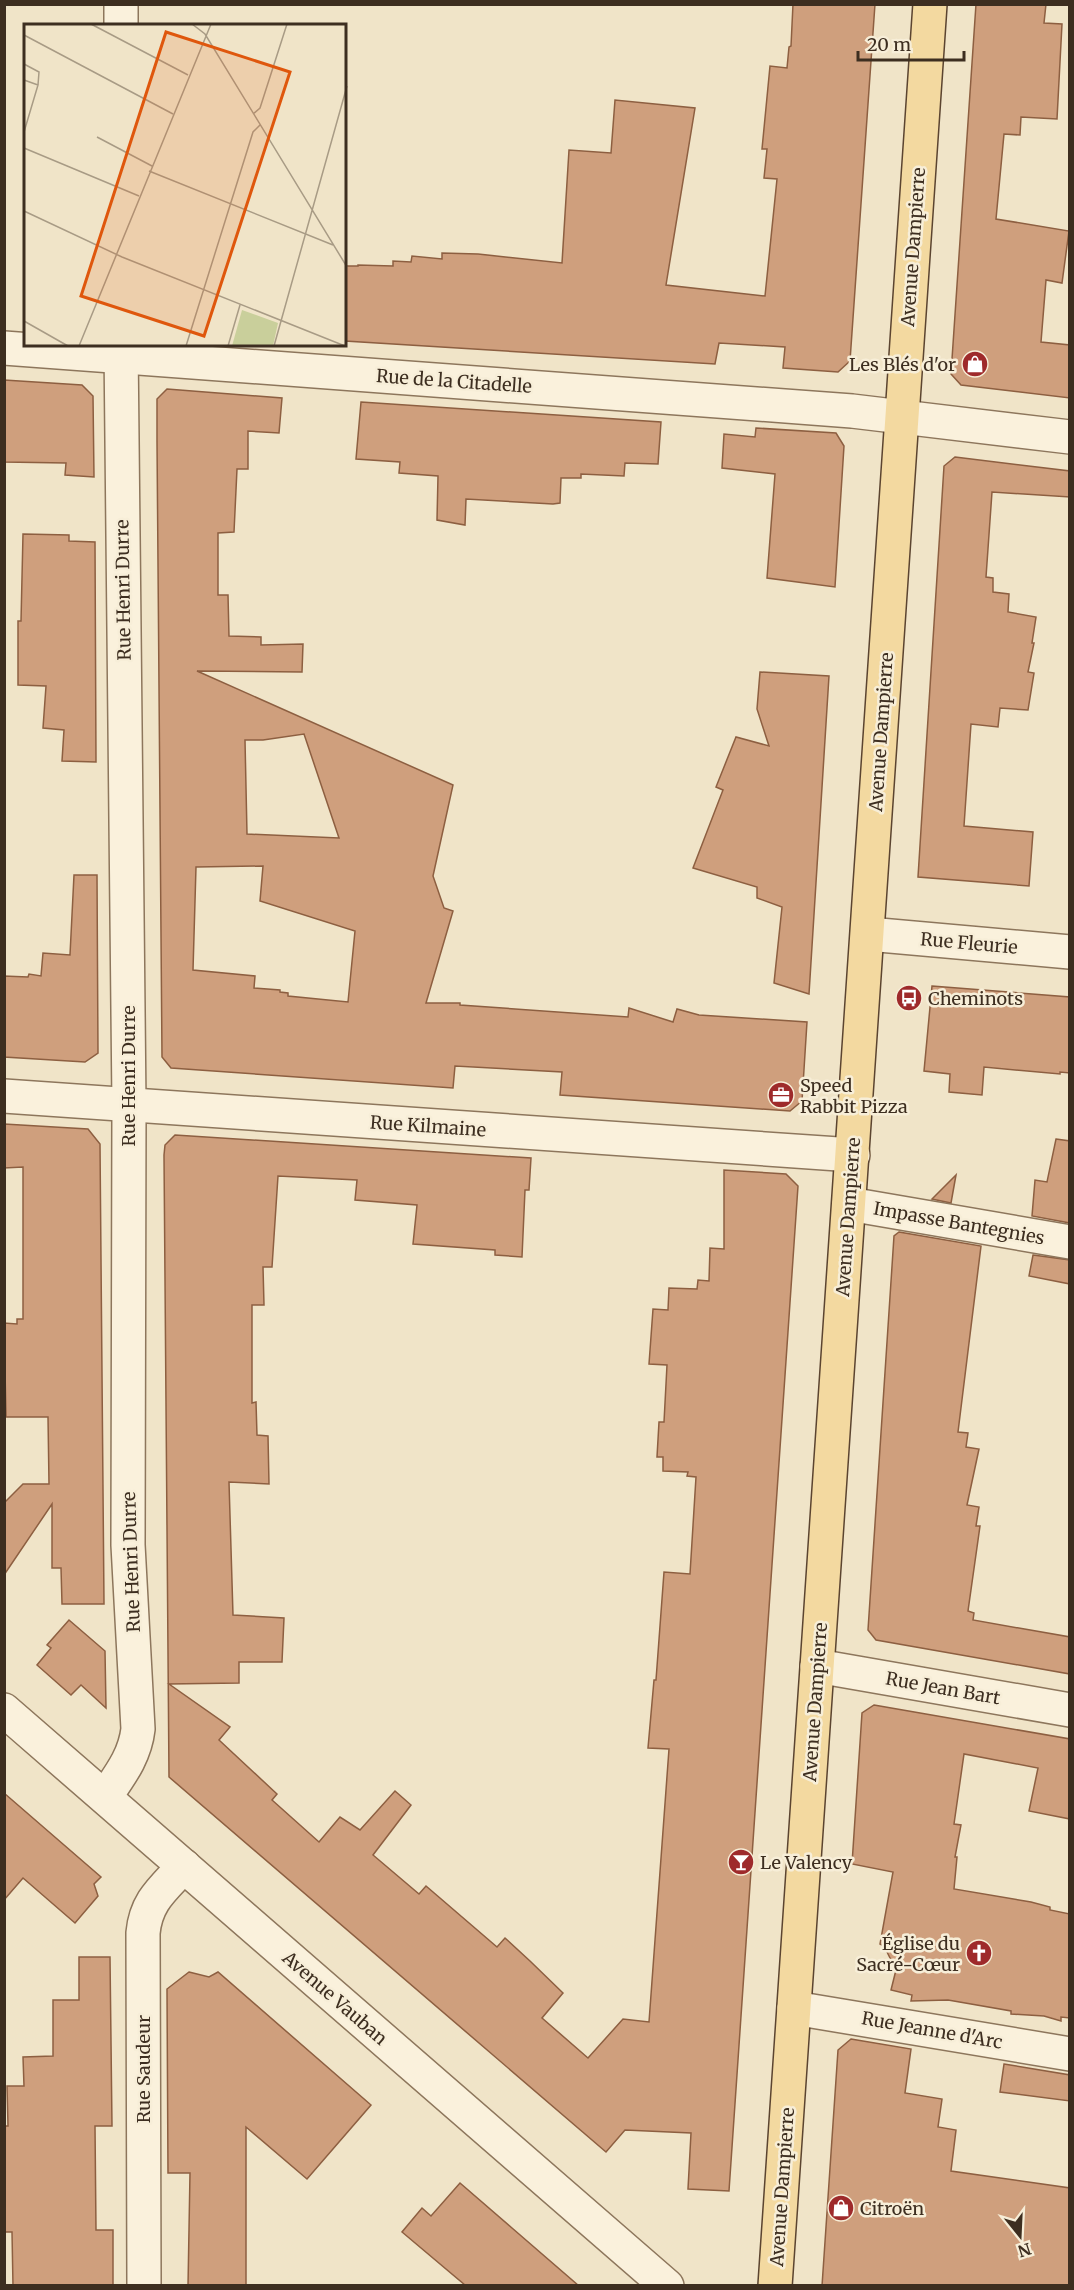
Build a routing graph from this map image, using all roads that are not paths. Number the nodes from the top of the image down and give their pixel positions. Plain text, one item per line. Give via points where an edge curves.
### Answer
1 (121, 4) edge
2 (930, 4) edge
3 (121, 24) edge
4 (4, 348) edge
5 (121, 350) edge
6 (903, 416) junction
7 (1070, 437) edge
8 (868, 934) junction
9 (1070, 952) edge
10 (4, 1096) edge
11 (129, 1105) junction
12 (852, 1155) junction
13 (849, 1204) junction
14 (1070, 1242) edge
15 (817, 1666) junction
16 (4, 1710) edge
17 (1070, 1710) edge
18 (105, 1797) junction
19 (184, 1866) junction
20 (794, 2008) junction
21 (1070, 2054) edge
22 (144, 2286) edge
23 (667, 2286) edge
24 (775, 2286) edge

1 - 3 street
2 - 6 main road, Avenue Dampierre
4 - 5 street, Rue de la Citadelle
5 - 6 street, Rue de la Citadelle
5 - 11 street, Rue Henri Durre
6 - 7 street, Rue de la Citadelle
6 - 8 main road, Avenue Dampierre
8 - 9 street, Rue Fleurie
8 - 12 main road, Avenue Dampierre
10 - 11 street, Rue Kilmaine
11 - 12 street, Rue Kilmaine
11 - 18 street, Rue Henri Durre via 128,1545 138,1729 131,1759
12 - 13 main road, Avenue Dampierre
13 - 14 street, Impasse Bantegnies
13 - 15 main road, Avenue Dampierre
15 - 17 street, Rue Jean Bart
15 - 20 main road, Avenue Dampierre
16 - 18 street, Avenue Vauban
18 - 19 street, Avenue Vauban
19 - 22 street, Rue Saudeur via 149,1906 142,1933
19 - 23 street, Avenue Vauban
20 - 21 street, Rue Jeanne d'Arc
20 - 24 main road, Avenue Dampierre

